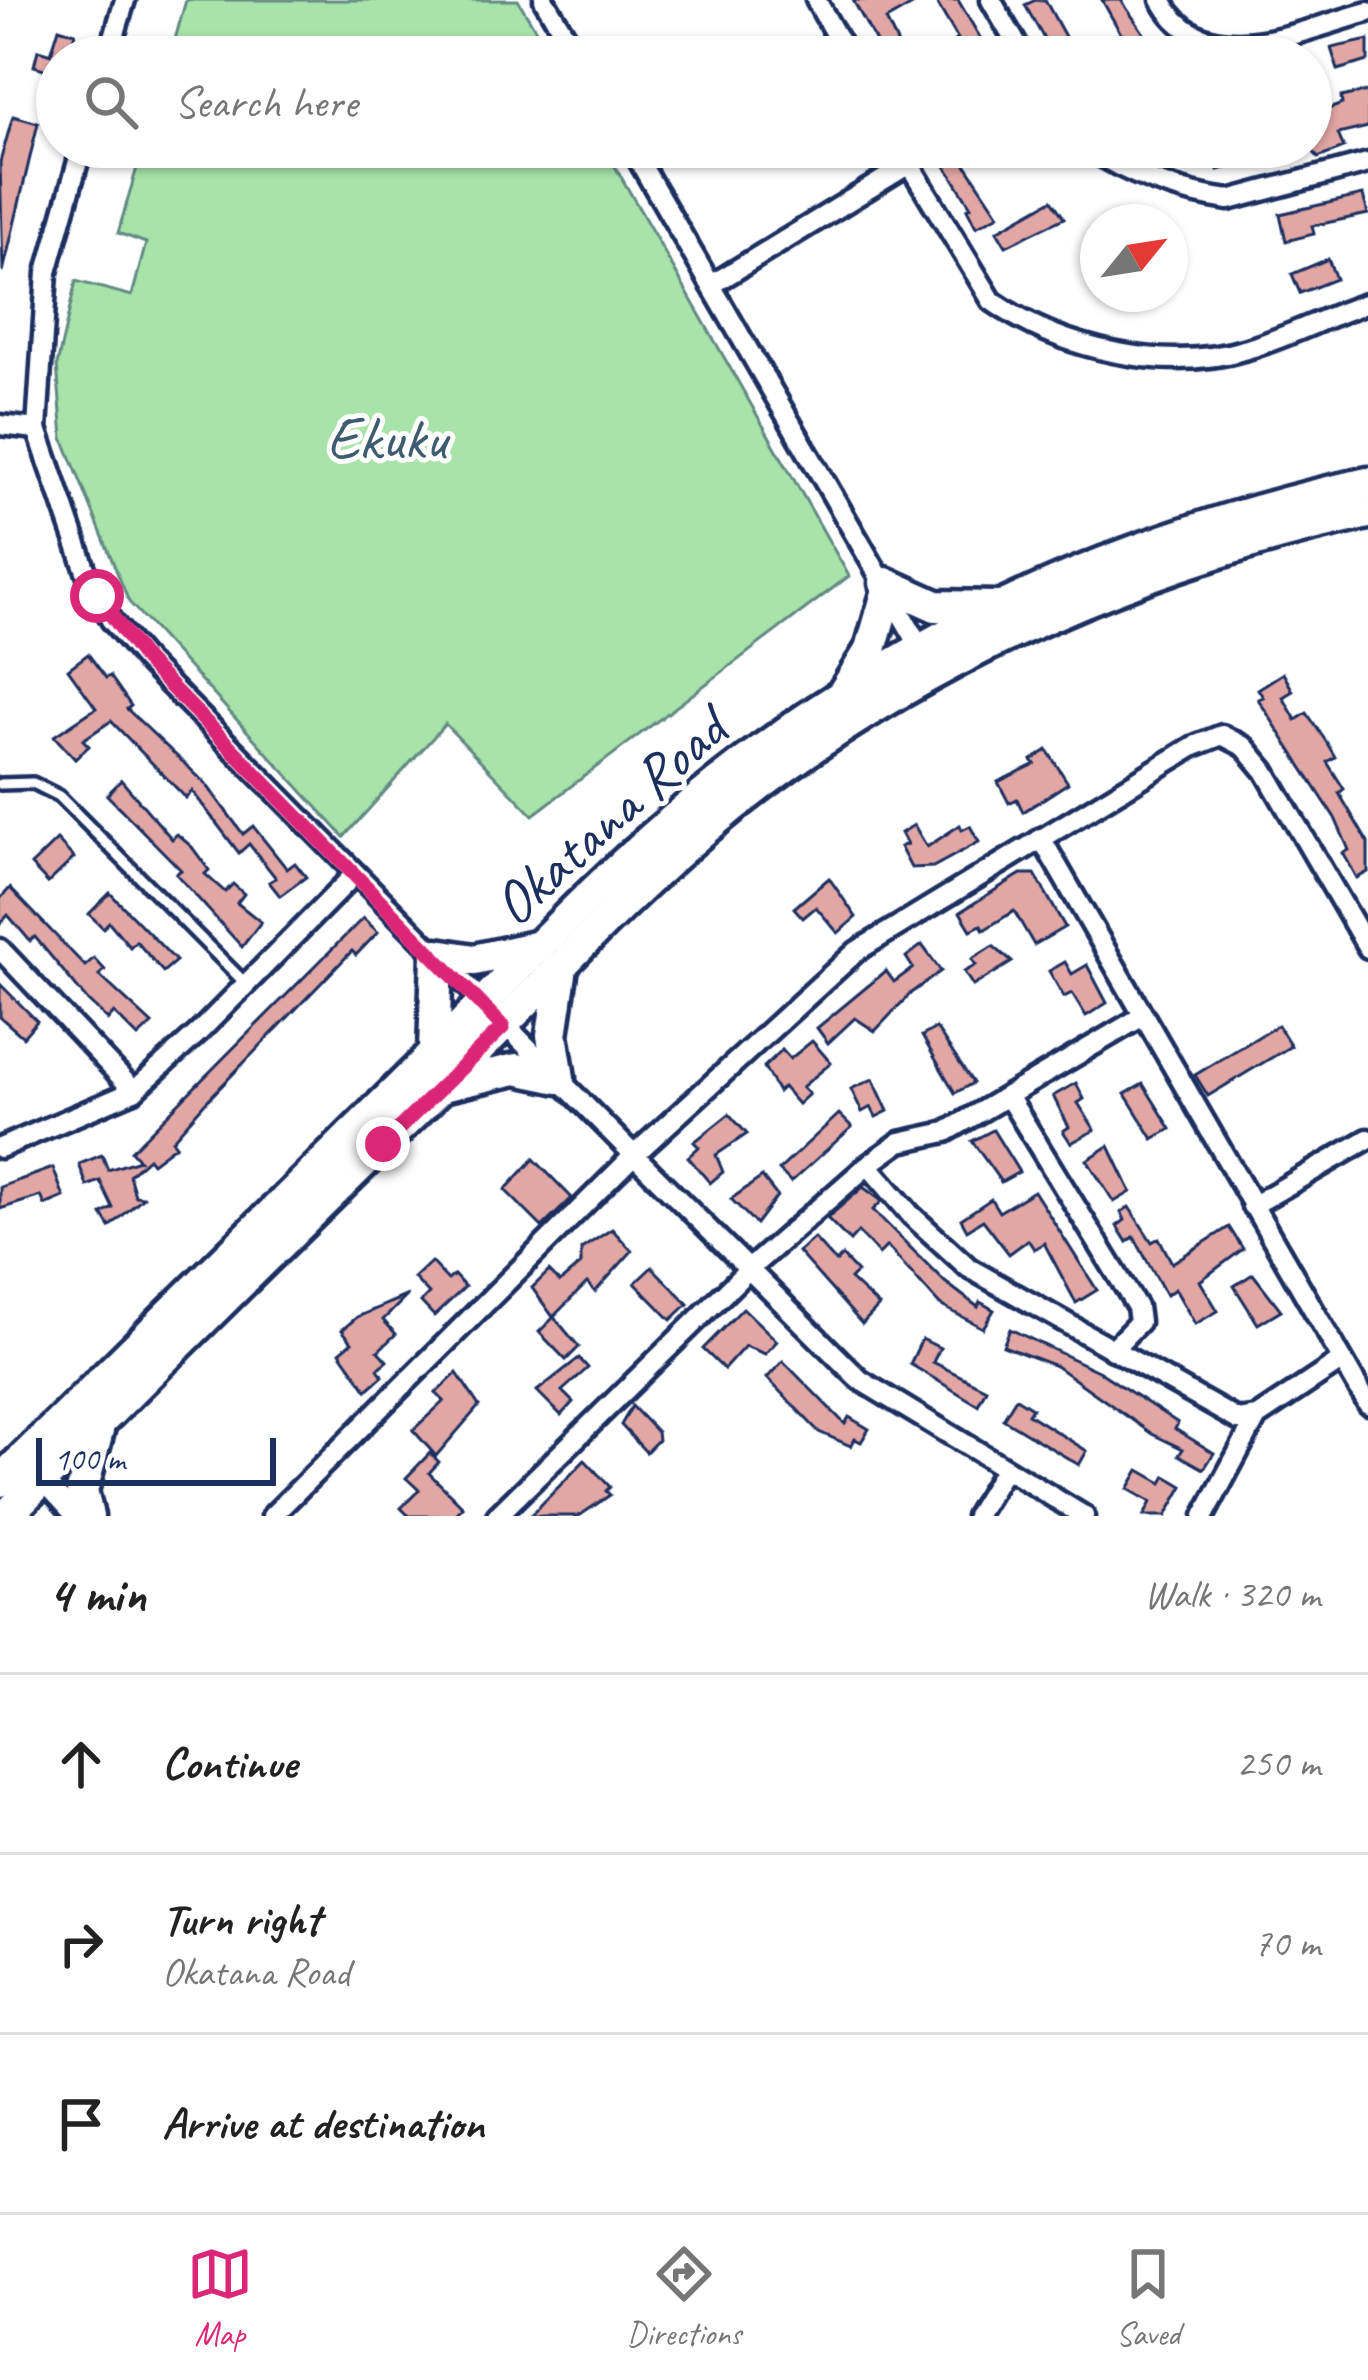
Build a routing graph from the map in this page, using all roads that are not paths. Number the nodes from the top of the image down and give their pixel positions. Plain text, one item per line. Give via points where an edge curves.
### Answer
1 (125, 0) edge
2 (544, 0) edge
3 (816, 0) edge
4 (992, 0) edge
5 (1161, 0) edge
6 (1368, 12) edge
7 (114, 36) edge
8 (565, 36) edge
9 (836, 36) edge
10 (1012, 36) edge
11 (1194, 36) edge
12 (1270, 36) edge
13 (1368, 163) edge
14 (76, 168) edge
15 (644, 168) edge
16 (886, 168) edge
17 (911, 168) edge
18 (1125, 168) edge
19 (713, 284) junction
20 (1368, 303) edge
21 (0, 425) edge
22 (37, 429) junction
23 (1368, 483) edge
24 (1368, 513) edge
25 (886, 586) junction
26 (1001, 607) junction
27 (928, 660) junction
28 (842, 695) junction
29 (0, 784) edge
30 (1041, 838) junction
31 (355, 874) junction
32 (1368, 948) edge
33 (0, 950) edge
34 (436, 954) junction
35 (552, 956) junction
36 (246, 984) junction
37 (493, 1016) junction
38 (1143, 1016) junction
39 (434, 1054) junction
40 (559, 1078) junction
41 (442, 1086) junction
42 (134, 1090) junction
43 (1008, 1096) junction
44 (1368, 1139) edge
45 (0, 1148) edge
46 (634, 1155) junction
47 (868, 1165) junction
48 (1252, 1206) junction
49 (749, 1269) junction
50 (1112, 1350) junction
51 (1341, 1361) junction
52 (1368, 1404) edge
53 (1257, 1418) junction
54 (100, 1425) junction
55 (33, 1469) junction
56 (1004, 1470) junction
57 (0, 1481) edge
58 (6, 1516) edge
59 (76, 1516) edge
60 (88, 1516) edge
61 (272, 1516) edge
62 (497, 1516) edge
63 (976, 1516) edge
64 (1084, 1516) edge
65 (1204, 1516) edge

1 - 7 street
2 - 8 street
3 - 9 street
4 - 10 street
5 - 11 street
6 - 12 street
13 - 18 street via 1229,200
14 - 22 street via 47,272
15 - 19 street
16 - 19 street
17 - 20 street via 992,301 1102,350 1226,354
19 - 25 street
21 - 22 street
22 - 31 street via 111,620
23 - 26 main road, Okatana Road via 1190,532
24 - 27 main road, Okatana Road via 1264,538
25 - 26 main road via 936,606
25 - 27 street
25 - 28 main road via 871,649
26 - 27 main road, Okatana Road
27 - 28 main road, Okatana Road
27 - 35 main road, Okatana Road
28 - 35 main road, Okatana Road via 685,809
29 - 36 lane via 33,783 59,796
30 - 32 street via 1222,735 1265,771
30 - 38 street
30 - 46 street via 844,961
31 - 34 street
31 - 36 street
33 - 42 street
34 - 35 main road
34 - 37 street
34 - 39 main road
35 - 37 main road, Okatana Road
35 - 40 main road
36 - 42 street
37 - 39 main road, Okatana Road
37 - 40 street
37 - 41 main road, Okatana Road
38 - 43 street
38 - 48 street
39 - 55 main road, Okatana Road
40 - 41 main road via 517,1069
40 - 46 street
41 - 54 main road, Okatana Road
42 - 45 street
43 - 47 street via 946,1132 900,1142
43 - 50 street via 1137,1307 1139,1322
44 - 48 street
46 - 49 street
46 - 61 street
47 - 49 street
47 - 50 street via 969,1268
48 - 51 street
49 - 56 street via 860,1380
49 - 62 street
50 - 53 street via 1223,1414
51 - 52 street
51 - 53 street
53 - 65 street
54 - 55 main road, Okatana Road
54 - 60 main road via 82,1491
55 - 57 main road, Okatana Road
55 - 58 main road, Okatana Road
55 - 59 street
56 - 63 street
56 - 64 street

